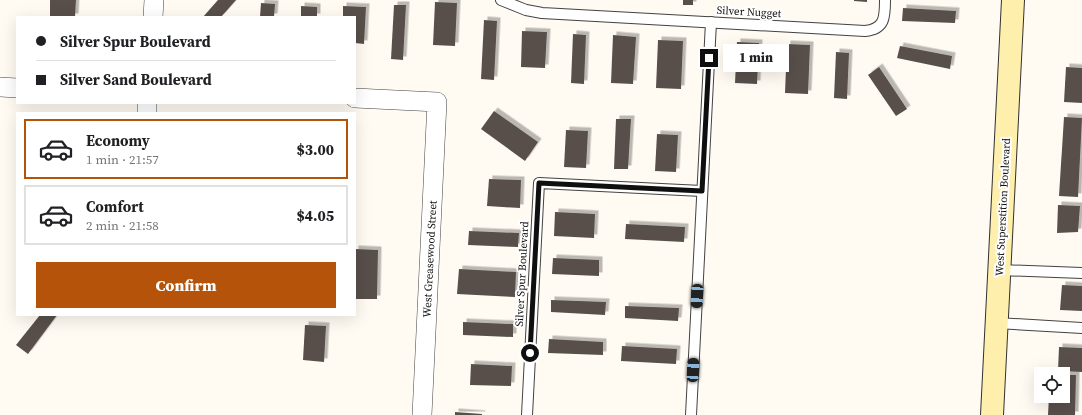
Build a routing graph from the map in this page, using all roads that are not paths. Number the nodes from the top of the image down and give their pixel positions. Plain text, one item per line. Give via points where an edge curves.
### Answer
1 (154, 0) edge
2 (502, 0) edge
3 (885, 0) edge
4 (1013, 0) edge
5 (153, 16) edge
6 (711, 22) junction
7 (0, 88) edge
8 (16, 88) edge
9 (356, 98) edge
10 (702, 191) junction
11 (1000, 270) junction
12 (1082, 273) edge
13 (997, 323) junction
14 (1082, 328) edge
15 (422, 415) edge
16 (527, 415) edge
17 (691, 415) edge
18 (992, 415) edge

1 - 5 street
2 - 6 lane, Silver Nugget via 526,10 542,13
3 - 6 lane, Silver Nugget via 885,14 878,28 864,30
4 - 11 main road, West Superstition Boulevard
6 - 10 lane
7 - 8 street
9 - 15 street, West Greasewood Street via 438,102
10 - 16 lane, Silver Spur Boulevard via 539,183
10 - 17 lane
11 - 12 lane
11 - 13 main road, West Superstition Boulevard
13 - 14 lane
13 - 18 main road, West Superstition Boulevard

